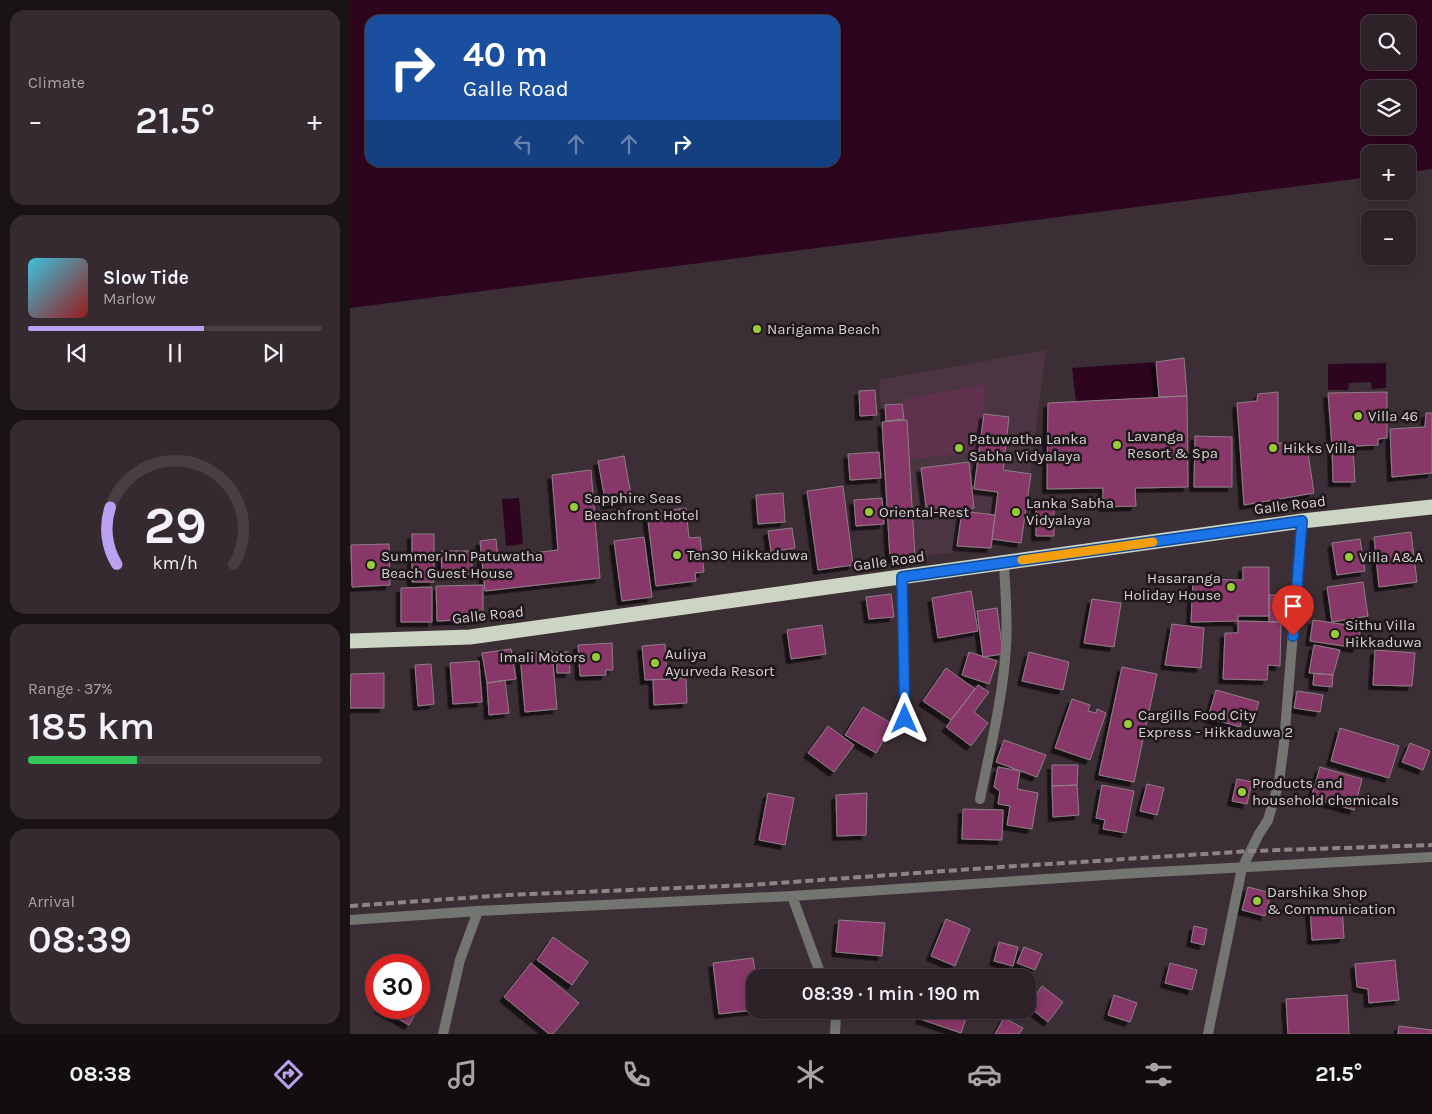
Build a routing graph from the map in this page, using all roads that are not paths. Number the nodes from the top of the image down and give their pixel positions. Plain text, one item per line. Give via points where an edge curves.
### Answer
1 (1432, 507) edge
2 (1302, 521) junction
3 (1004, 562) junction
4 (902, 577) junction
5 (350, 641) edge
6 (905, 719) dead end
7 (980, 800) dead end
8 (1432, 857) edge
9 (1242, 868) junction
10 (792, 896) junction
11 (478, 911) junction
12 (350, 920) edge
13 (819, 969) edge
14 (836, 1019) edge
15 (443, 1034) edge
16 (835, 1034) edge
17 (1208, 1034) edge

1 - 2 highway, Galle Road
2 - 3 highway, Galle Road
2 - 9 street via 1279,782 1268,820
3 - 4 highway, Galle Road
3 - 7 street via 1007,618 1003,680
4 - 5 highway, Galle Road via 470,637
4 - 6 street
8 - 9 street
9 - 10 street
9 - 17 street
10 - 11 street
10 - 13 street
11 - 12 street
11 - 15 street via 460,960
14 - 16 street

